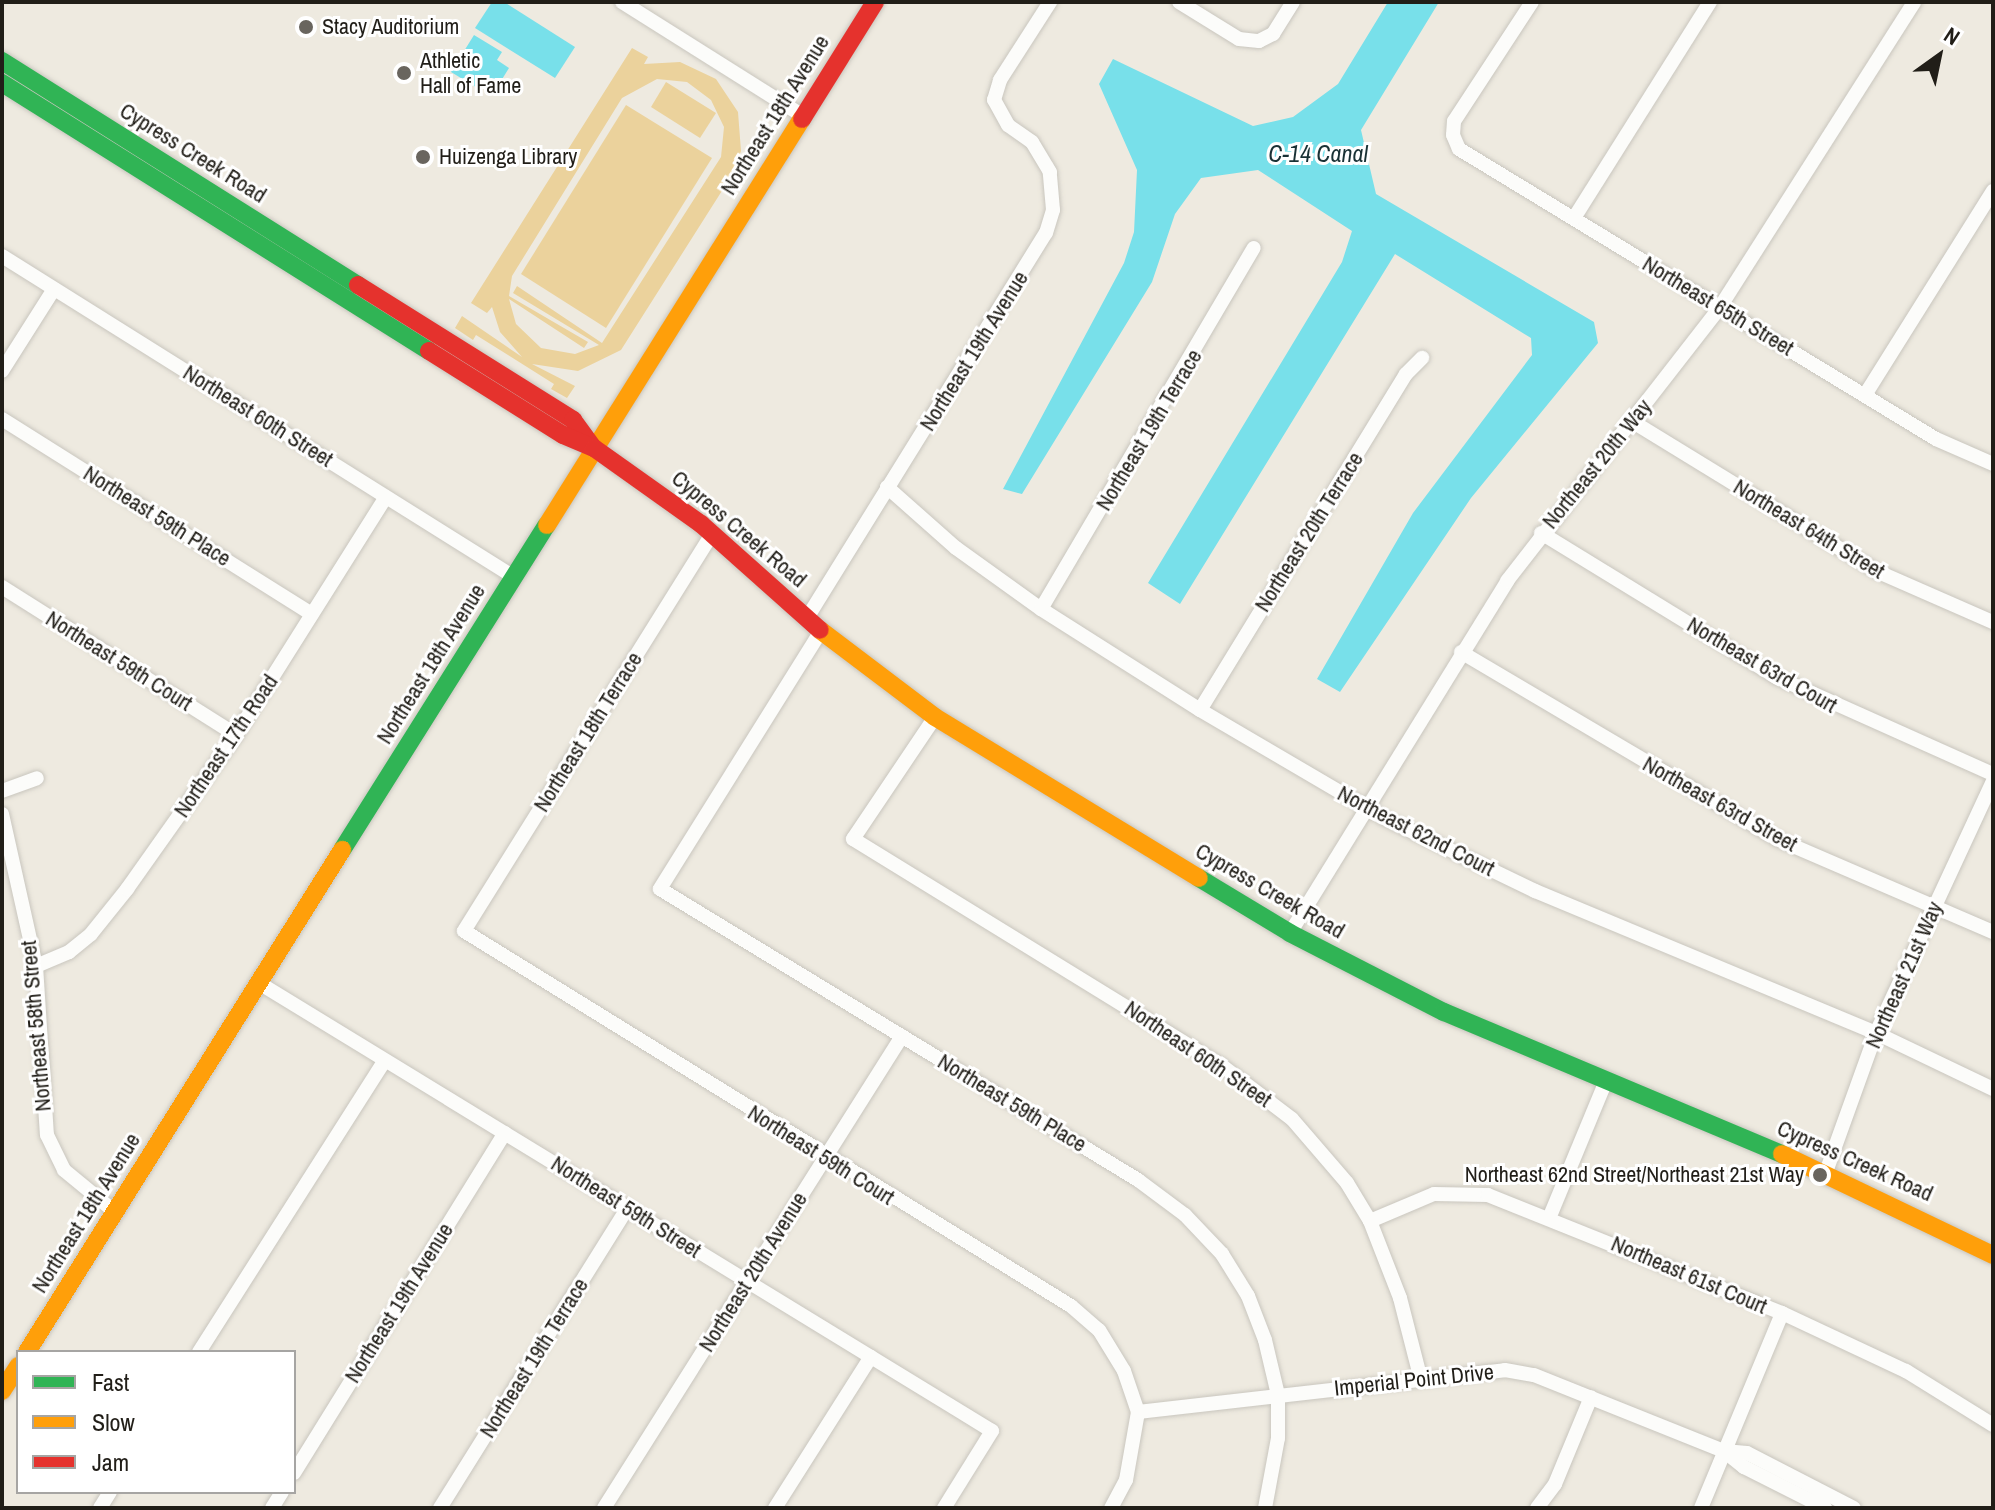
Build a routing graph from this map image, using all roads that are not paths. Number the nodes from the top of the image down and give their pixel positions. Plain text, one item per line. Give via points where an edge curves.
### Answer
1 (622, 2) edge
2 (875, 2) edge
3 (1050, 2) edge
4 (1179, 2) edge
5 (1293, 2) edge
6 (1532, 2) edge
7 (1710, 2) edge
8 (1914, 2) edge
9 (6, 79) edge
10 (803, 116) junction
11 (1993, 191) edge
12 (1574, 218) junction
13 (1254, 248) dead end
14 (2, 256) edge
15 (54, 289) junction
16 (1720, 307) junction
17 (1422, 358) dead end
18 (2, 371) edge
19 (1865, 395) junction
20 (2, 419) edge
21 (1633, 422) junction
22 (594, 448) junction
23 (1991, 459) edge
24 (887, 487) junction
25 (386, 497) junction
26 (1541, 533) junction
27 (712, 534) junction
28 (514, 577) junction
29 (2, 587) edge
30 (1041, 609) junction
31 (312, 614) junction
32 (1993, 622) edge
33 (814, 625) junction
34 (1461, 652) junction
35 (1200, 710) junction
36 (935, 717) junction
37 (236, 735) junction
38 (1993, 774) edge
39 (37, 778) dead end
40 (1993, 781) edge
41 (2, 791) edge
42 (1367, 808) junction
43 (2, 814) edge
44 (660, 889) joint
45 (1934, 907) junction
46 (464, 931) joint
47 (1993, 932) edge
48 (1290, 933) junction
49 (36, 966) junction
50 (259, 983) junction
51 (1876, 1033) junction
52 (902, 1036) junction
53 (384, 1062) junction
54 (1606, 1081) junction
55 (1993, 1089) edge
56 (505, 1133) junction
57 (825, 1158) junction
58 (1826, 1172) junction
59 (627, 1209) junction
60 (115, 1212) junction
61 (1550, 1216) junction
62 (1370, 1221) junction
63 (1993, 1255) edge
64 (747, 1281) junction
65 (1782, 1313) junction
66 (28, 1350) edge
67 (200, 1350) edge
68 (871, 1357) junction
69 (16, 1369) edge
70 (1420, 1376) junction
71 (2, 1391) edge
72 (1278, 1395) junction
73 (1591, 1397) junction
74 (1138, 1412) junction
75 (1993, 1425) edge
76 (1724, 1451) junction
77 (296, 1470) edge
78 (440, 1508) edge
79 (604, 1508) edge
80 (775, 1508) edge
81 (944, 1508) edge
82 (1111, 1508) edge
83 (1265, 1508) edge
84 (1537, 1508) edge
85 (1701, 1508) edge
86 (1825, 1508) edge
87 (1854, 1508) edge

1 - 10 street
2 - 10 street, Northeast 18th Avenue
3 - 24 street, Northeast 19th Avenue via 1000,80 994,100 998,114 1046,160 1053,210 1020,280
4 - 5 street via 1239,39 1259,41 1273,34
6 - 12 street, Northeast 65th Street via 1454,121 1453,135 1459,149
7 - 12 street
8 - 16 street, Northeast 20th Way
9 - 22 street, Cypress Creek Road via 573,420
10 - 22 street, Northeast 18th Avenue
11 - 19 street
12 - 16 street, Northeast 65th Street
13 - 30 street, Northeast 19th Terrace
14 - 15 street, Northeast 60th Street
15 - 18 street
15 - 25 street, Northeast 60th Street
16 - 19 street, Northeast 65th Street
16 - 21 street, Northeast 20th Way
17 - 35 street, Northeast 20th Terrace via 1406,374
19 - 23 street, Northeast 65th Street via 1936,439
20 - 31 street, Northeast 59th Place
21 - 26 street, Northeast 20th Way
21 - 32 street, Northeast 64th Street via 1876,571
22 - 27 street, Cypress Creek Road
22 - 28 street, Northeast 18th Avenue
24 - 30 street, Northeast 62nd Court via 956,548
24 - 33 street, Northeast 19th Avenue
25 - 28 street, Northeast 60th Street
25 - 31 street, Northeast 17th Road
26 - 34 street, Northeast 20th Way
26 - 38 street, Northeast 63rd Court via 1776,677
27 - 33 street, Cypress Creek Road
27 - 46 street, Northeast 18th Terrace
28 - 50 street, Northeast 18th Avenue
29 - 37 street, Northeast 59th Court
30 - 35 street, Northeast 62nd Court
31 - 37 street, Northeast 17th Road
33 - 36 street, Cypress Creek Road
33 - 44 street, Northeast 19th Avenue
34 - 42 street, Northeast 20th Way
34 - 45 street, Northeast 63rd Street via 1777,839
35 - 42 street, Northeast 62nd Court
36 - 48 street, Cypress Creek Road
36 - 62 street, Northeast 60th Street via 853,839 1257,1090 1324,1154
37 - 49 street, Northeast 17th Road via 91,934 69,952
39 - 41 street
40 - 45 street, Northeast 21st Way
42 - 48 street, Northeast 20th Way
42 - 51 street, Northeast 62nd Court via 1535,891
43 - 49 street, Northeast 58th Street
44 - 52 street, Northeast 59th Place
45 - 47 street, Northeast 63rd Street
45 - 51 street, Northeast 21st Way
46 - 57 street, Northeast 59th Court
48 - 54 street, Cypress Creek Road via 1444,1012
49 - 60 street, Northeast 58th Street via 47,1135 64,1170
50 - 53 street, Northeast 59th Street
50 - 60 street, Northeast 18th Avenue
51 - 55 street, Northeast 62nd Court
51 - 58 street, Northeast 21st Way
52 - 57 street, Northeast 20th Avenue
52 - 72 street, Northeast 59th Place via 1138,1180 1185,1215 1222,1254 1248,1296
53 - 56 street, Northeast 59th Street
53 - 67 street
54 - 58 street, Cypress Creek Road
54 - 61 street
56 - 59 street, Northeast 59th Street
56 - 77 street, Northeast 19th Avenue
57 - 64 street, Northeast 20th Avenue
57 - 74 street, Northeast 59th Court via 1071,1306 1099,1330 1124,1371
58 - 63 street, Cypress Creek Road
59 - 64 street, Northeast 59th Street
59 - 78 street, Northeast 19th Terrace
60 - 66 street, Northeast 18th Avenue
61 - 62 street, Northeast 61st Court via 1488,1195 1456,1192 1413,1200
61 - 65 street, Northeast 61st Court
62 - 70 street, Northeast 60th Street via 1400,1298
64 - 68 street, Northeast 59th Street
64 - 79 street, Northeast 20th Avenue
65 - 75 street, Northeast 61st Court via 1906,1371
65 - 76 street
68 - 80 street
68 - 81 street, Northeast 59th Street via 992,1431
69 - 71 street
70 - 72 street, Imperial Point Drive
70 - 73 street, Imperial Point Drive via 1505,1370
72 - 74 street, Imperial Point Drive
72 - 83 street via 1277,1450
73 - 76 street, Imperial Point Drive
73 - 84 street via 1555,1484
74 - 82 street via 1126,1480
76 - 85 street
76 - 86 street, Imperial Point Drive via 1744,1467
76 - 87 street, Imperial Point Drive via 1747,1453

